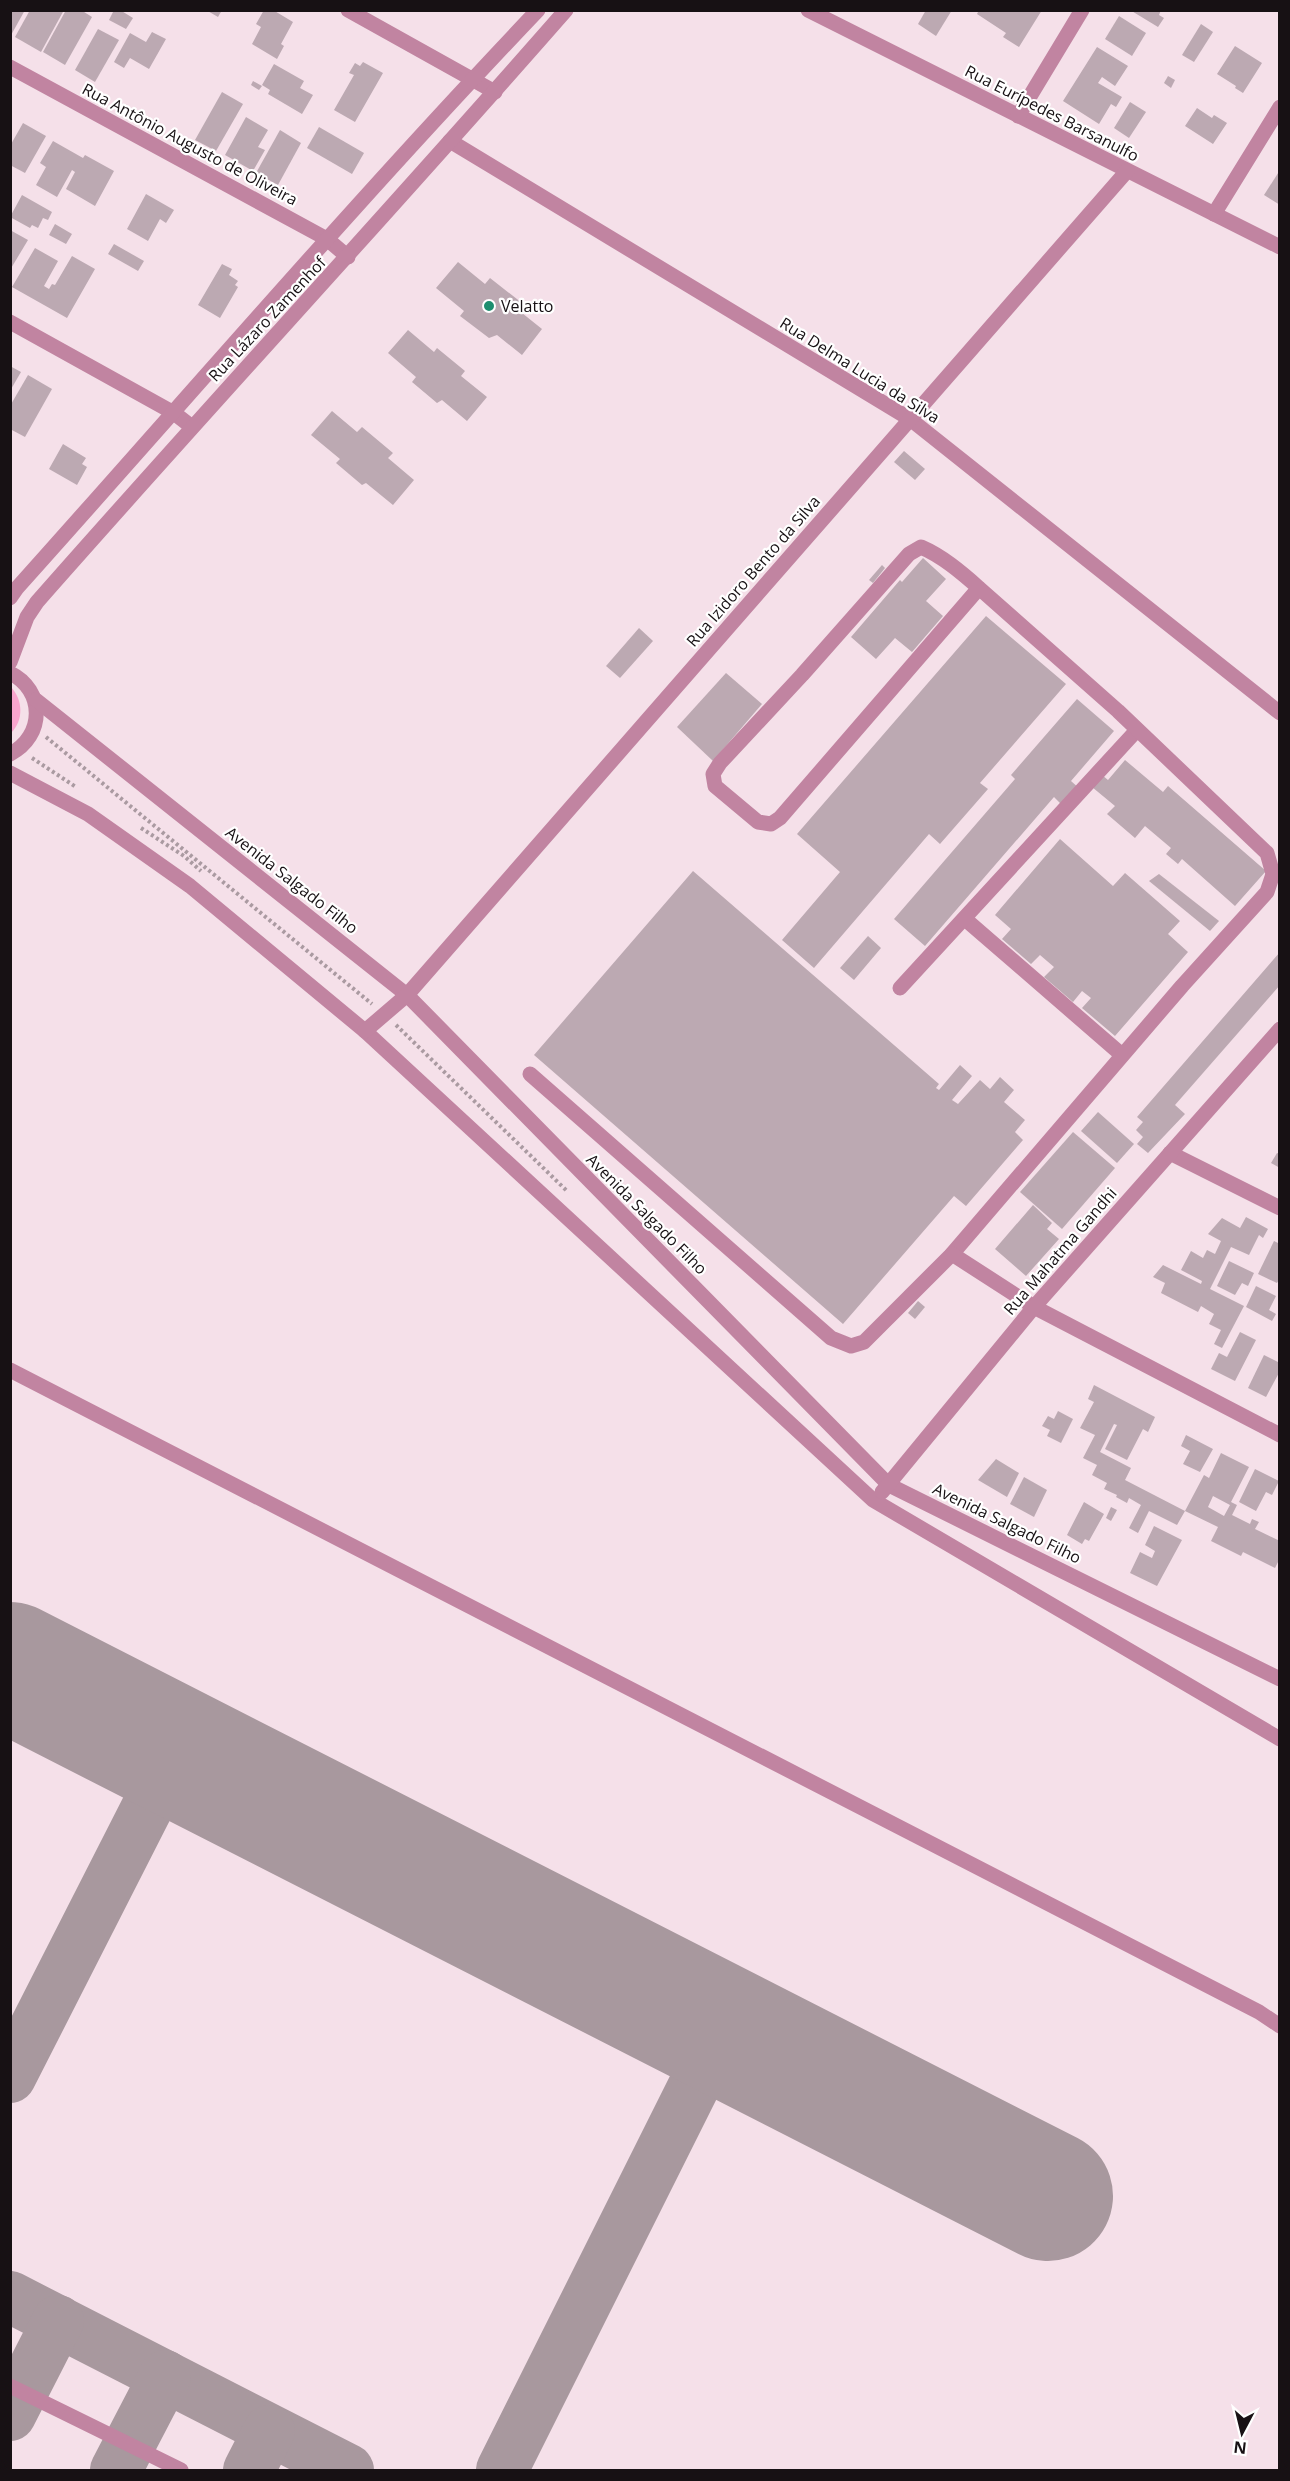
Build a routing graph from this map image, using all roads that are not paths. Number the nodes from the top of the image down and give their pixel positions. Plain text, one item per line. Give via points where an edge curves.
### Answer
1 (348, 10) edge
2 (538, 10) edge
3 (566, 10) edge
4 (808, 10) edge
5 (1082, 10) edge
6 (832, 16) edge
7 (10, 68) edge
8 (472, 80) junction
9 (495, 92) junction
10 (1280, 107) edge
11 (1018, 116) junction
12 (450, 141) junction
13 (1126, 171) junction
14 (1214, 214) junction
15 (327, 239) junction
16 (1280, 247) edge
17 (348, 257) junction
18 (10, 321) edge
19 (174, 413) junction
20 (910, 419) junction
21 (192, 427) junction
22 (979, 588) junction
23 (13, 590) edge
24 (37, 602) junction
25 (10, 662) edge
26 (10, 673) edge
27 (36, 700) junction
28 (1280, 713) edge
29 (1137, 730) junction
30 (10, 754) edge
31 (10, 773) edge
32 (965, 919) junction
33 (900, 988) dead end
34 (407, 995) junction
35 (1280, 1029) edge
36 (365, 1031) junction
37 (1122, 1055) junction
38 (530, 1074) dead end
39 (1170, 1153) junction
40 (1280, 1208) edge
41 (952, 1254) junction
42 (1034, 1307) junction
43 (10, 1370) edge
44 (1280, 1435) edge
45 (889, 1485) junction
46 (873, 1500) junction
47 (1280, 1678) edge
48 (1280, 1738) edge
49 (1280, 2026) edge
50 (10, 2386) edge
51 (181, 2470) edge

1 - 8 street
2 - 8 street, Rua Lázaro Zamenhof
3 - 9 street, Rua Lázaro Zamenhof
4 - 6 street, Rua Eurípedes Barsanulfo
5 - 11 street
6 - 11 street, Rua Eurípedes Barsanulfo
7 - 15 street, Rua Antônio Augusto de Oliveira
8 - 9 street
8 - 15 street, Rua Lázaro Zamenhof
9 - 12 street, Rua Lázaro Zamenhof
10 - 14 street
11 - 13 street, Rua Eurípedes Barsanulfo
12 - 17 street, Rua Lázaro Zamenhof
12 - 20 street, Rua Delma Lucia da Silva
13 - 14 street, Rua Eurípedes Barsanulfo
13 - 20 street, Rua Izidoro Bento da Silva
14 - 16 street, Rua Eurípedes Barsanulfo
15 - 17 street, Rua Antônio Augusto de Oliveira
15 - 19 street, Rua Lázaro Zamenhof
17 - 21 street, Rua Lázaro Zamenhof
18 - 19 street
19 - 21 street
19 - 23 street, Rua Lázaro Zamenhof
20 - 28 street, Rua Delma Lucia da Silva
20 - 34 street, Rua Izidoro Bento da Silva
21 - 24 street, Rua Lázaro Zamenhof
22 - 22 street via 780,818 771,824 758,822 716,786 713,774 720,763 909,554 921,548 933,552
22 - 29 street
23 - 24 street
24 - 25 street, Rua Lázaro Zamenhof
26 - 27 street via 29,687
27 - 30 street via 35,728 29,740
27 - 34 street, Avenida Salgado Filho
29 - 32 street
29 - 37 street via 1267,854 1273,874 1267,892
31 - 36 street via 88,814 190,886
32 - 33 street
32 - 37 street
34 - 36 street, Rua Izidoro Bento da Silva
34 - 45 street, Avenida Salgado Filho
35 - 39 street, Rua Mahatma Gandhi
36 - 46 street
37 - 41 street
38 - 41 street via 831,1338 851,1346 864,1342
39 - 40 street
39 - 42 street, Rua Mahatma Gandhi
41 - 42 street
42 - 44 street
42 - 45 street, Rua Mahatma Gandhi
43 - 49 street
45 - 46 street, Rua Mahatma Gandhi
45 - 47 street, Avenida Salgado Filho
46 - 48 street
50 - 51 street

